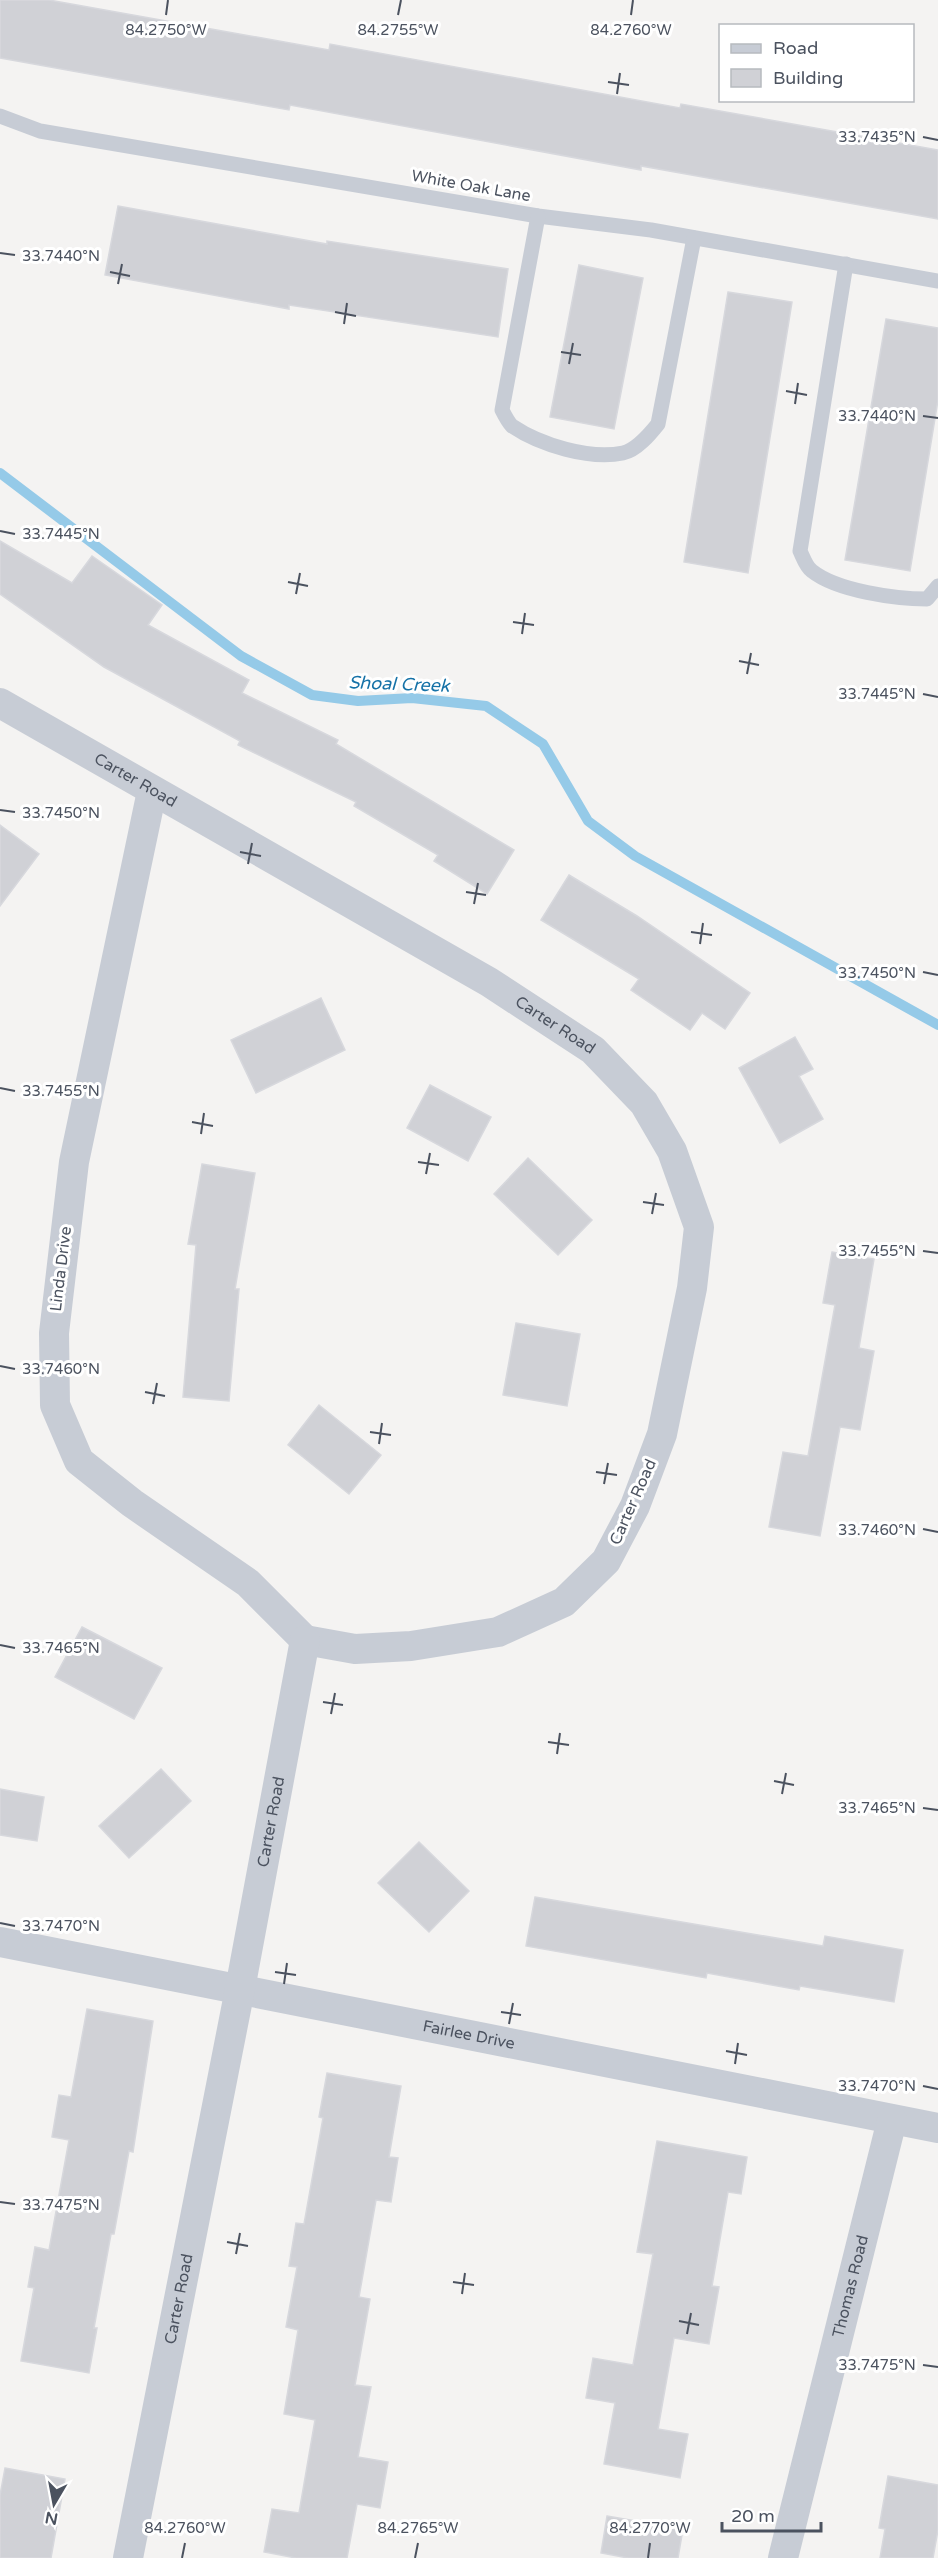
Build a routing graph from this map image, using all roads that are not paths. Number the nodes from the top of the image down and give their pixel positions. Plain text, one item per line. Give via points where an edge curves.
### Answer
1 (0, 116) edge
2 (538, 216) junction
3 (694, 238) junction
4 (846, 264) junction
5 (938, 281) edge
6 (938, 586) edge
7 (0, 703) edge
8 (153, 791) junction
9 (305, 1640) junction
10 (0, 1942) edge
11 (240, 1989) junction
12 (892, 2120) junction
13 (938, 2128) edge
14 (129, 2558) edge
15 (783, 2558) edge

1 - 2 lane, White Oak Lane via 40,131
2 - 3 lane, White Oak Lane
2 - 3 lane via 502,410 510,425 552,445 585,453 625,453 647,438 658,424
3 - 4 lane, White Oak Lane
4 - 5 lane, White Oak Lane
4 - 6 lane via 800,551 810,570 835,584 898,599 927,599
7 - 8 street, Carter Road
8 - 9 street, Linda Drive via 74,1162 54,1333 56,1405 78,1461 248,1583
8 - 9 street, Carter Road via 489,982 593,1050 644,1103 672,1151 699,1227 692,1288 663,1434 635,1506 606,1561 564,1602 498,1632 411,1646 355,1649
9 - 11 street, Carter Road
10 - 11 street, Fairlee Drive
11 - 12 street, Fairlee Drive
11 - 14 street, Carter Road
12 - 13 street, Fairlee Drive
12 - 15 street, Thomas Road

